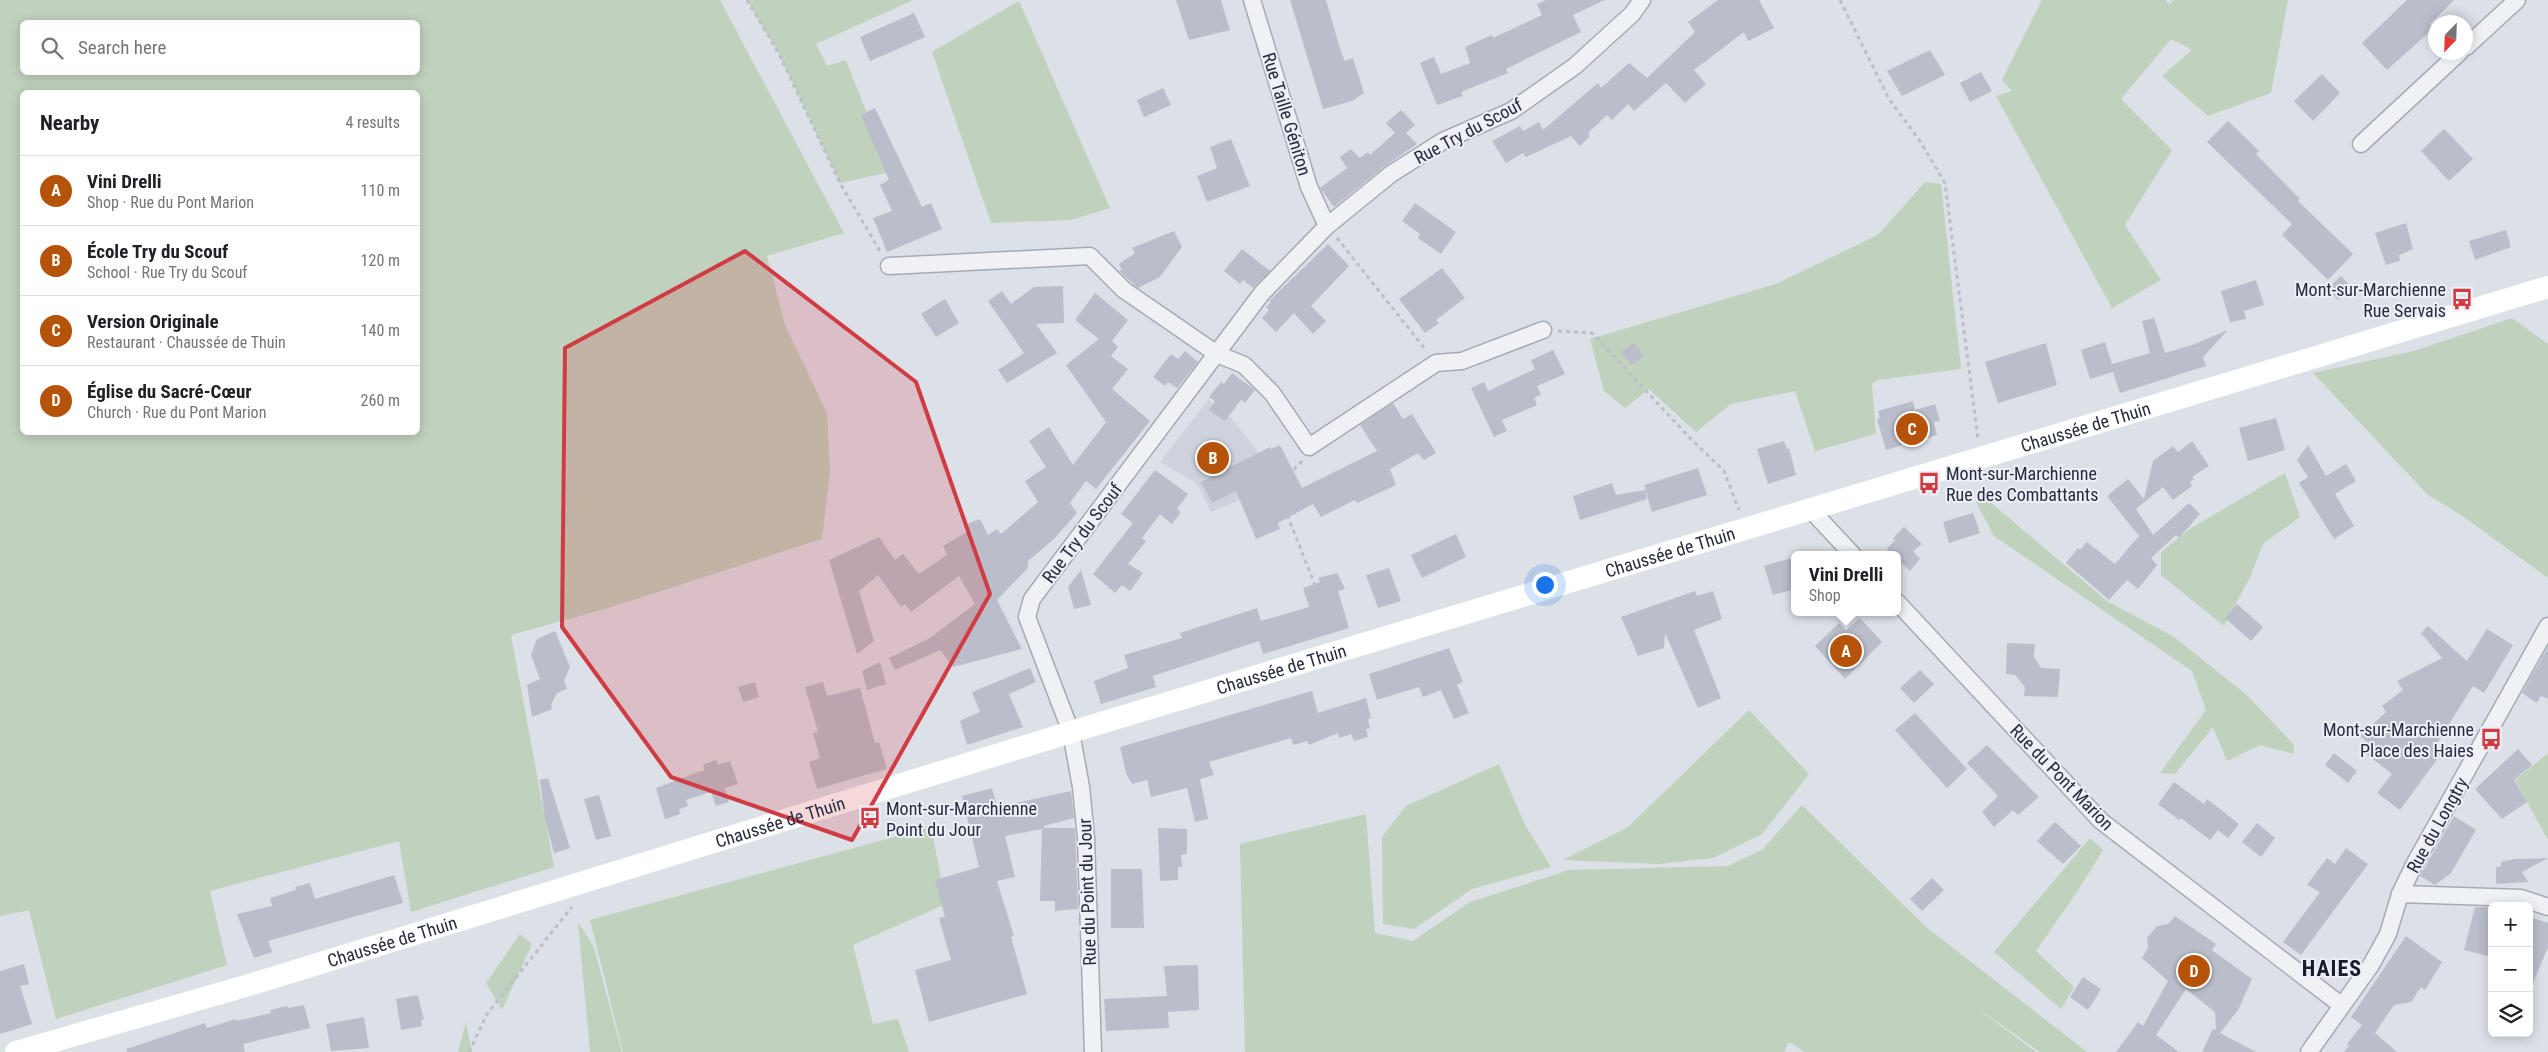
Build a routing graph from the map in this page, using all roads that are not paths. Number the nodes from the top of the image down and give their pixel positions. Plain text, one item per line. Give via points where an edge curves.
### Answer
1 (1252, 0) edge
2 (1642, 0) edge
3 (2517, 0) edge
4 (2473, 41) edge
5 (2451, 60) edge
6 (2361, 144) dead end
7 (1327, 226) junction
8 (889, 266) road end
9 (2548, 287) edge
10 (1543, 330) road end
11 (1217, 354) junction
12 (1811, 510) junction
13 (1849, 551) edge
14 (1901, 606) edge
15 (2548, 626) edge
16 (1071, 732) junction
17 (2400, 894) junction
18 (2548, 907) edge
19 (2341, 1005) junction
20 (16, 1052) edge
21 (1093, 1052) edge
22 (2309, 1052) edge

1 - 7 street, Rue Taille Géniton via 1309,187
2 - 7 street, Rue Try du Scouf via 1632,14 1575,66 1511,111 1443,141 1391,174
3 - 4 street
5 - 6 street
7 - 11 street, Rue Try du Scouf via 1262,293
8 - 11 street via 1090,256 1124,290
9 - 12 main road, Chaussée de Thuin
10 - 11 street via 1462,361 1436,364 1308,447 1272,393 1244,366
11 - 16 street, Rue Try du Scouf via 1032,599 1028,617
12 - 13 street
12 - 16 main road, Chaussée de Thuin
14 - 19 street, Rue du Pont Marion via 2101,821
15 - 17 street, Rue du Longtry
16 - 20 main road, Chaussée de Thuin via 249,985
16 - 21 street, Rue du Point du Jour via 1086,838
17 - 18 street, Rue du Longtry via 2521,898
17 - 19 street, Rue du Longtry via 2388,934 2371,965
19 - 22 street, Rue du Longtry

